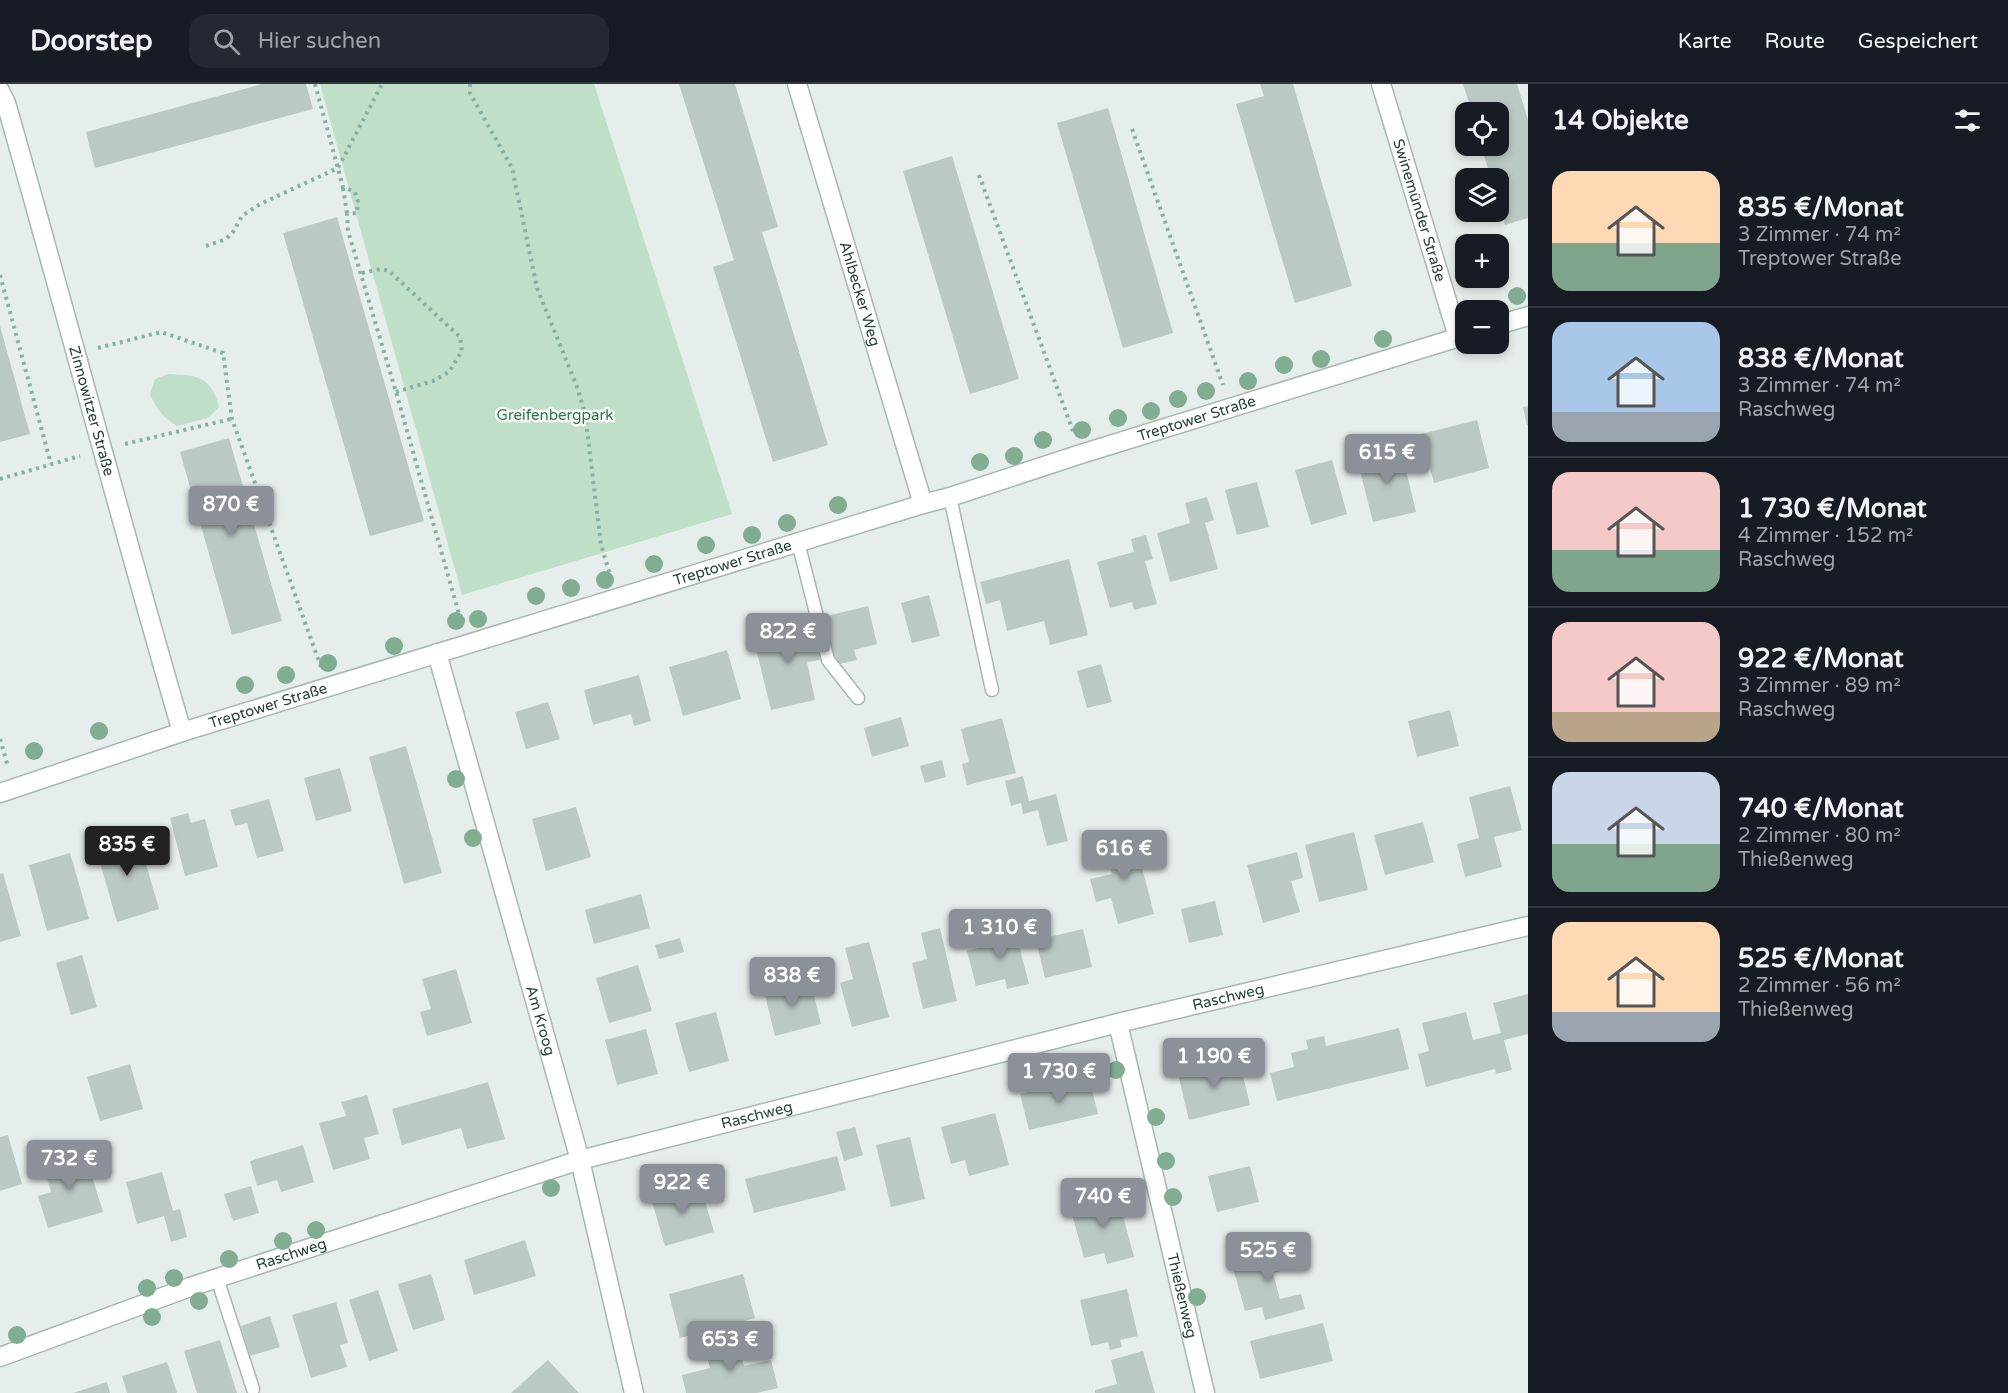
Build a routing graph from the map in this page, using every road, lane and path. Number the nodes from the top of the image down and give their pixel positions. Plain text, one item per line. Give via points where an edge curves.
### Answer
1 (315, 84) edge
2 (382, 84) edge
3 (470, 84) edge
4 (797, 84) edge
5 (1381, 84) edge
6 (0, 91) edge
7 (1132, 129) dead end
8 (338, 168) junction
9 (979, 175) dead end
10 (343, 187) junction
11 (347, 213) junction
12 (206, 246) dead end
13 (362, 273) junction
14 (0, 275) edge
15 (1455, 314) edge
16 (1528, 316) edge
17 (1509, 322) edge
18 (1455, 338) edge
19 (77, 353) junction
20 (396, 392) junction
21 (1230, 408) junction
22 (1081, 454) junction
23 (51, 464) dead end
24 (950, 497) junction
25 (923, 504) junction
26 (798, 542) junction
27 (617, 599) junction
28 (467, 644) junction
29 (437, 653) junction
30 (328, 688) junction
31 (992, 690) dead end
32 (858, 698) dead end
33 (182, 732) junction
34 (0, 793) edge
35 (1528, 926) edge
36 (1118, 1023) junction
37 (580, 1160) junction
38 (218, 1278) junction
39 (0, 1357) edge
40 (253, 1389) dead end
41 (634, 1393) edge
42 (1205, 1393) edge

1 - 8 path
2 - 8 path
3 - 27 path via 470,93 512,168 537,288 585,413 602,545
4 - 25 street, Ahlbecker Weg
5 - 15 street, Swinemünder Straße
6 - 19 street, Zinnowitzer Straße
7 - 21 path
8 - 10 path
8 - 12 path via 260,204 242,216 226,239
9 - 22 path
10 - 11 path
10 - 11 path via 355,192 358,202 357,213
11 - 13 path via 348,231
13 - 20 path
13 - 20 path via 388,271 460,338 462,351 449,372
14 - 23 path
16 - 17 street
18 - 21 street, Treptower Straße
19 - 30 path via 161,332 223,352 232,419
19 - 33 street, Zinnowitzer Straße
20 - 28 path
21 - 22 street, Treptower Straße
22 - 24 street, Treptower Straße
24 - 25 street, Treptower Straße
24 - 31 lane
25 - 26 street, Treptower Straße
26 - 27 street, Treptower Straße
26 - 32 lane via 828,660
27 - 28 street, Treptower Straße
28 - 29 street, Treptower Straße
29 - 30 street, Treptower Straße
29 - 37 street, Am Kroog
30 - 33 street, Treptower Straße
33 - 34 street, Treptower Straße
35 - 36 street, Raschweg
36 - 37 street, Raschweg
36 - 42 street, Thießenweg
37 - 38 street, Raschweg
37 - 41 street, Am Kroog
38 - 39 street, Raschweg
38 - 40 lane

